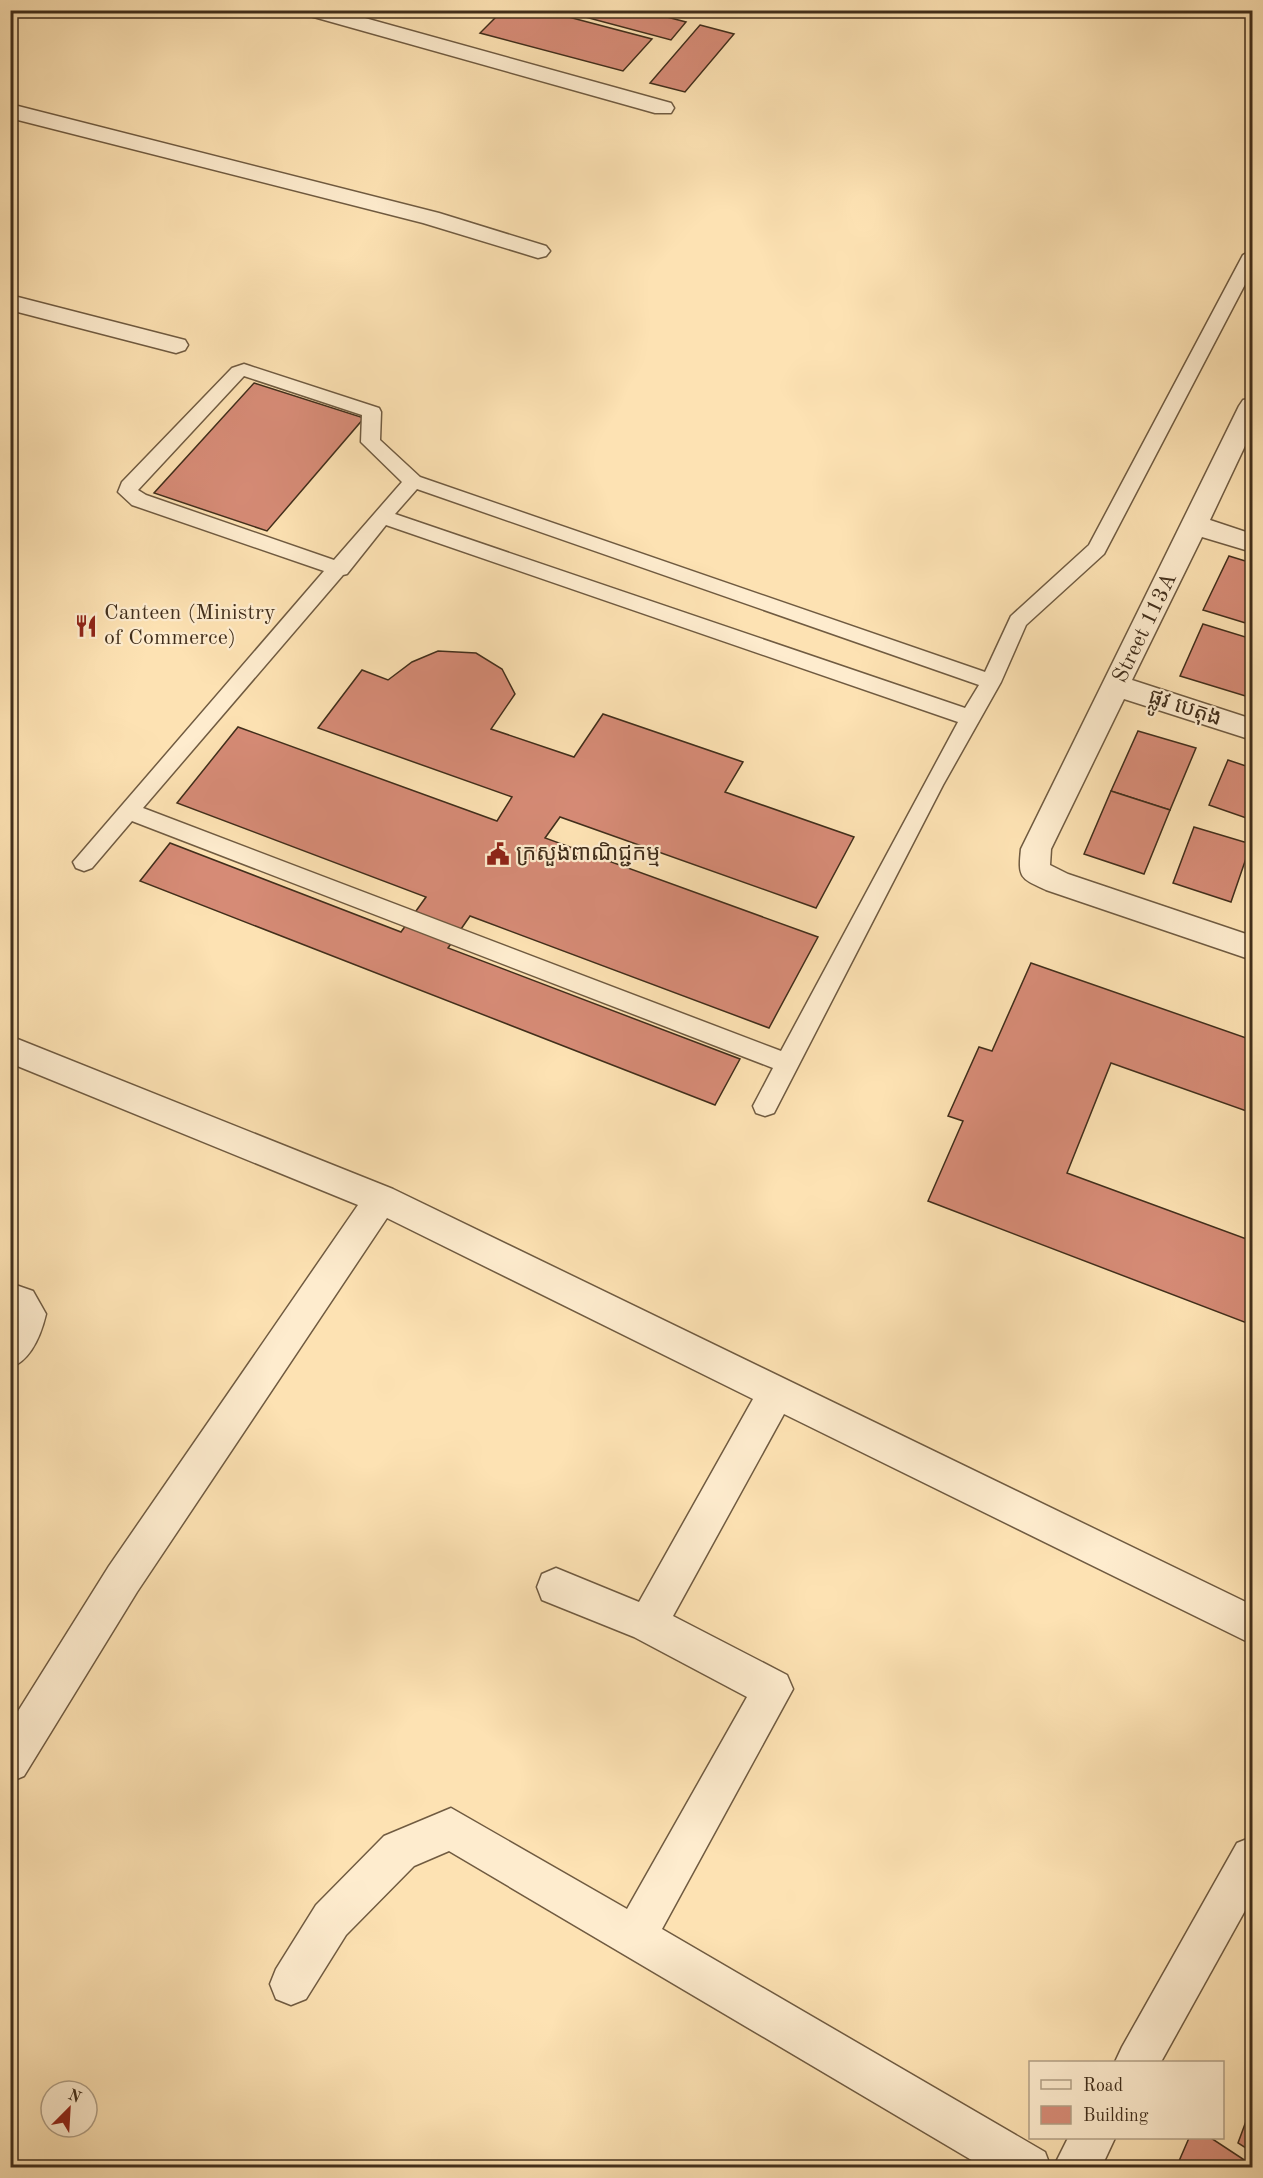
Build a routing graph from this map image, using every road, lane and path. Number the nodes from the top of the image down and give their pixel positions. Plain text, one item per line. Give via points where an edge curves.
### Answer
1 (310, 10) edge
2 (663, 108) dead end
3 (10, 111) edge
4 (538, 251) dead end
5 (1252, 255) edge
6 (10, 302) edge
7 (176, 345) dead end
8 (1252, 406) edge
9 (413, 481) junction
10 (383, 517) junction
11 (1194, 525) junction
12 (1252, 543) edge
13 (340, 569) junction
14 (991, 682) junction
15 (1116, 686) junction
16 (970, 718) junction
17 (1252, 730) edge
18 (129, 811) junction
19 (84, 862) dead end
20 (1252, 948) edge
21 (10, 1049) edge
22 (788, 1064) junction
23 (765, 1106) dead end
24 (381, 1199) junction
25 (10, 1298) edge
26 (10, 1352) edge
27 (776, 1393) junction
28 (556, 1587) dead end
29 (648, 1624) junction
30 (1252, 1625) edge
31 (10, 1762) edge
32 (1252, 1858) edge
33 (635, 1936) junction
34 (291, 1984) dead end
35 (1138, 2061) edge
36 (1093, 2139) edge
37 (1029, 2168) edge
38 (1076, 2168) edge

1 - 2 street
3 - 4 street via 431,218
5 - 14 lane via 1097,549 1018,621
6 - 7 street
8 - 11 street, Street 113A
9 - 10 lane
9 - 13 lane via 370,442 372,412 244,370 129,487 128,492 139,500
9 - 14 lane
10 - 13 lane
10 - 16 lane
11 - 12 street
11 - 15 street, Street 113A
13 - 18 lane
14 - 16 lane
15 - 17 street, ផ្លូវ បេតុង
15 - 20 street, Street 113A via 1036,849 1034,871
16 - 22 lane
18 - 19 lane
18 - 22 lane
21 - 24 street
22 - 23 lane
24 - 27 street
24 - 31 street via 123,1579
25 - 26 street via 21,1302 28,1314 26,1327
27 - 29 street
27 - 30 street
28 - 29 street
29 - 33 street via 773,1689
32 - 35 street
33 - 34 street via 451,1829 399,1851 331,1920
33 - 37 street
36 - 38 street

